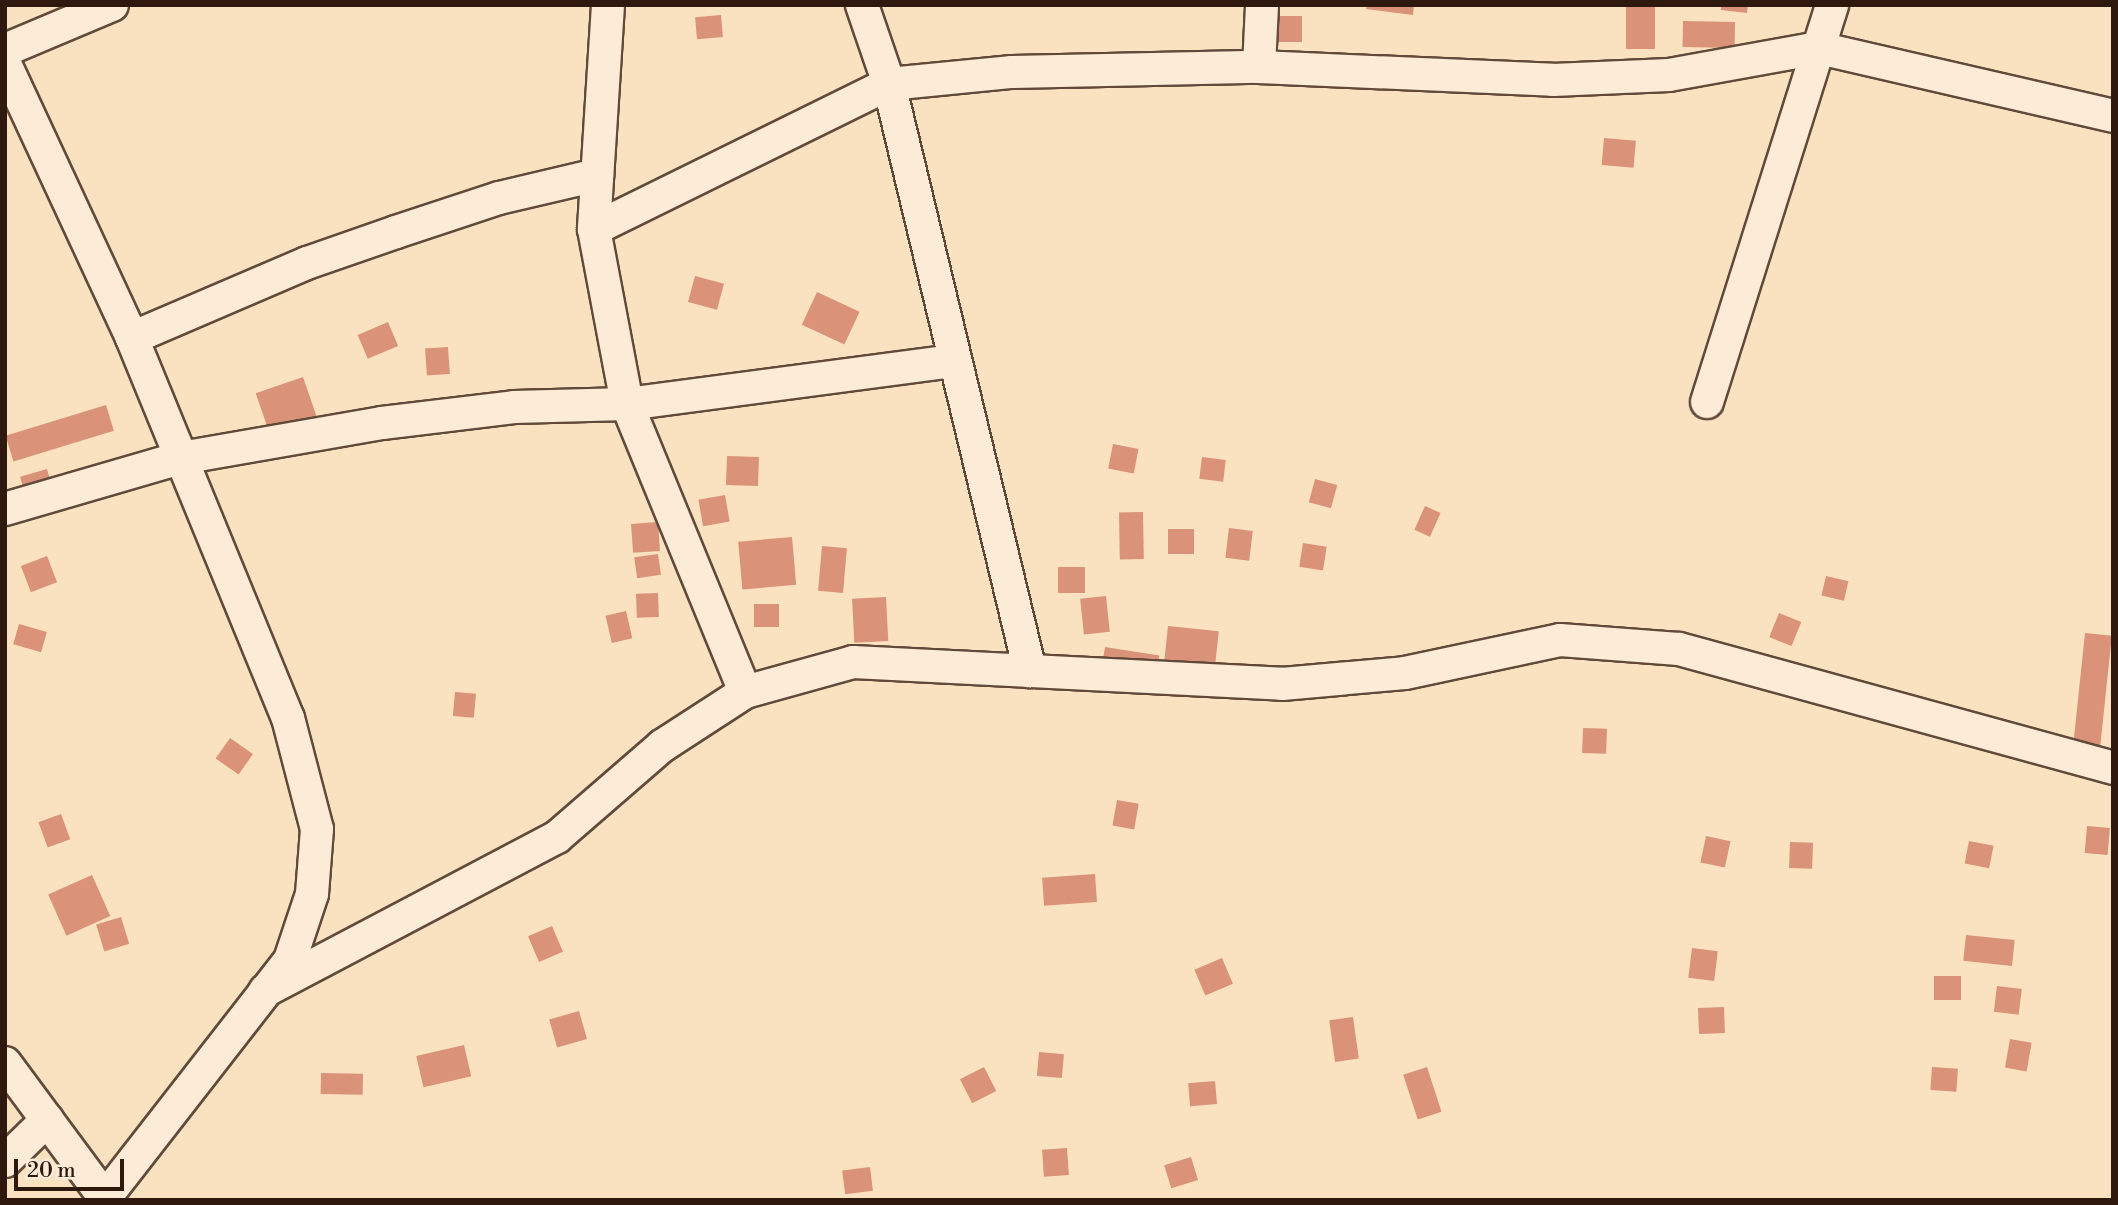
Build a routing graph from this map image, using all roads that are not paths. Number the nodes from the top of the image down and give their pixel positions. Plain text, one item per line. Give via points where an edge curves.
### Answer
1 (112, 5) edge
2 (608, 5) edge
3 (862, 5) edge
4 (1262, 5) edge
5 (1832, 5) edge
6 (1819, 48) junction
7 (5, 50) edge
8 (5, 64) edge
9 (1259, 67) junction
10 (888, 83) junction
11 (2113, 116) edge
12 (597, 175) junction
13 (594, 229) junction
14 (132, 338) junction
15 (955, 361) junction
16 (1707, 402) dead end
17 (627, 404) junction
18 (181, 458) junction
19 (5, 509) edge
20 (1030, 671) junction
21 (745, 692) junction
22 (2113, 768) edge
23 (265, 991) junction
24 (5, 1063) edge
25 (47, 1120) junction
26 (5, 1161) edge
27 (104, 1198) edge

1 - 7 street
2 - 12 street
3 - 10 street
4 - 9 street
5 - 6 street
6 - 9 street via 1669,75 1553,80
6 - 11 street
6 - 16 street
8 - 14 street
9 - 10 street via 1012,72
10 - 13 street
10 - 15 street
12 - 13 street
12 - 14 street via 499,198 396,232
13 - 17 street
14 - 18 street
15 - 17 street
15 - 20 street
17 - 18 street via 514,407 382,423
17 - 21 street
18 - 19 street
18 - 23 street via 288,718 317,829 312,894 290,960
20 - 21 street via 853,662
20 - 22 street via 1282,684 1405,673 1560,640 1679,649
21 - 23 street via 662,746 557,837
23 - 27 street
24 - 25 street
25 - 26 street
25 - 27 street

